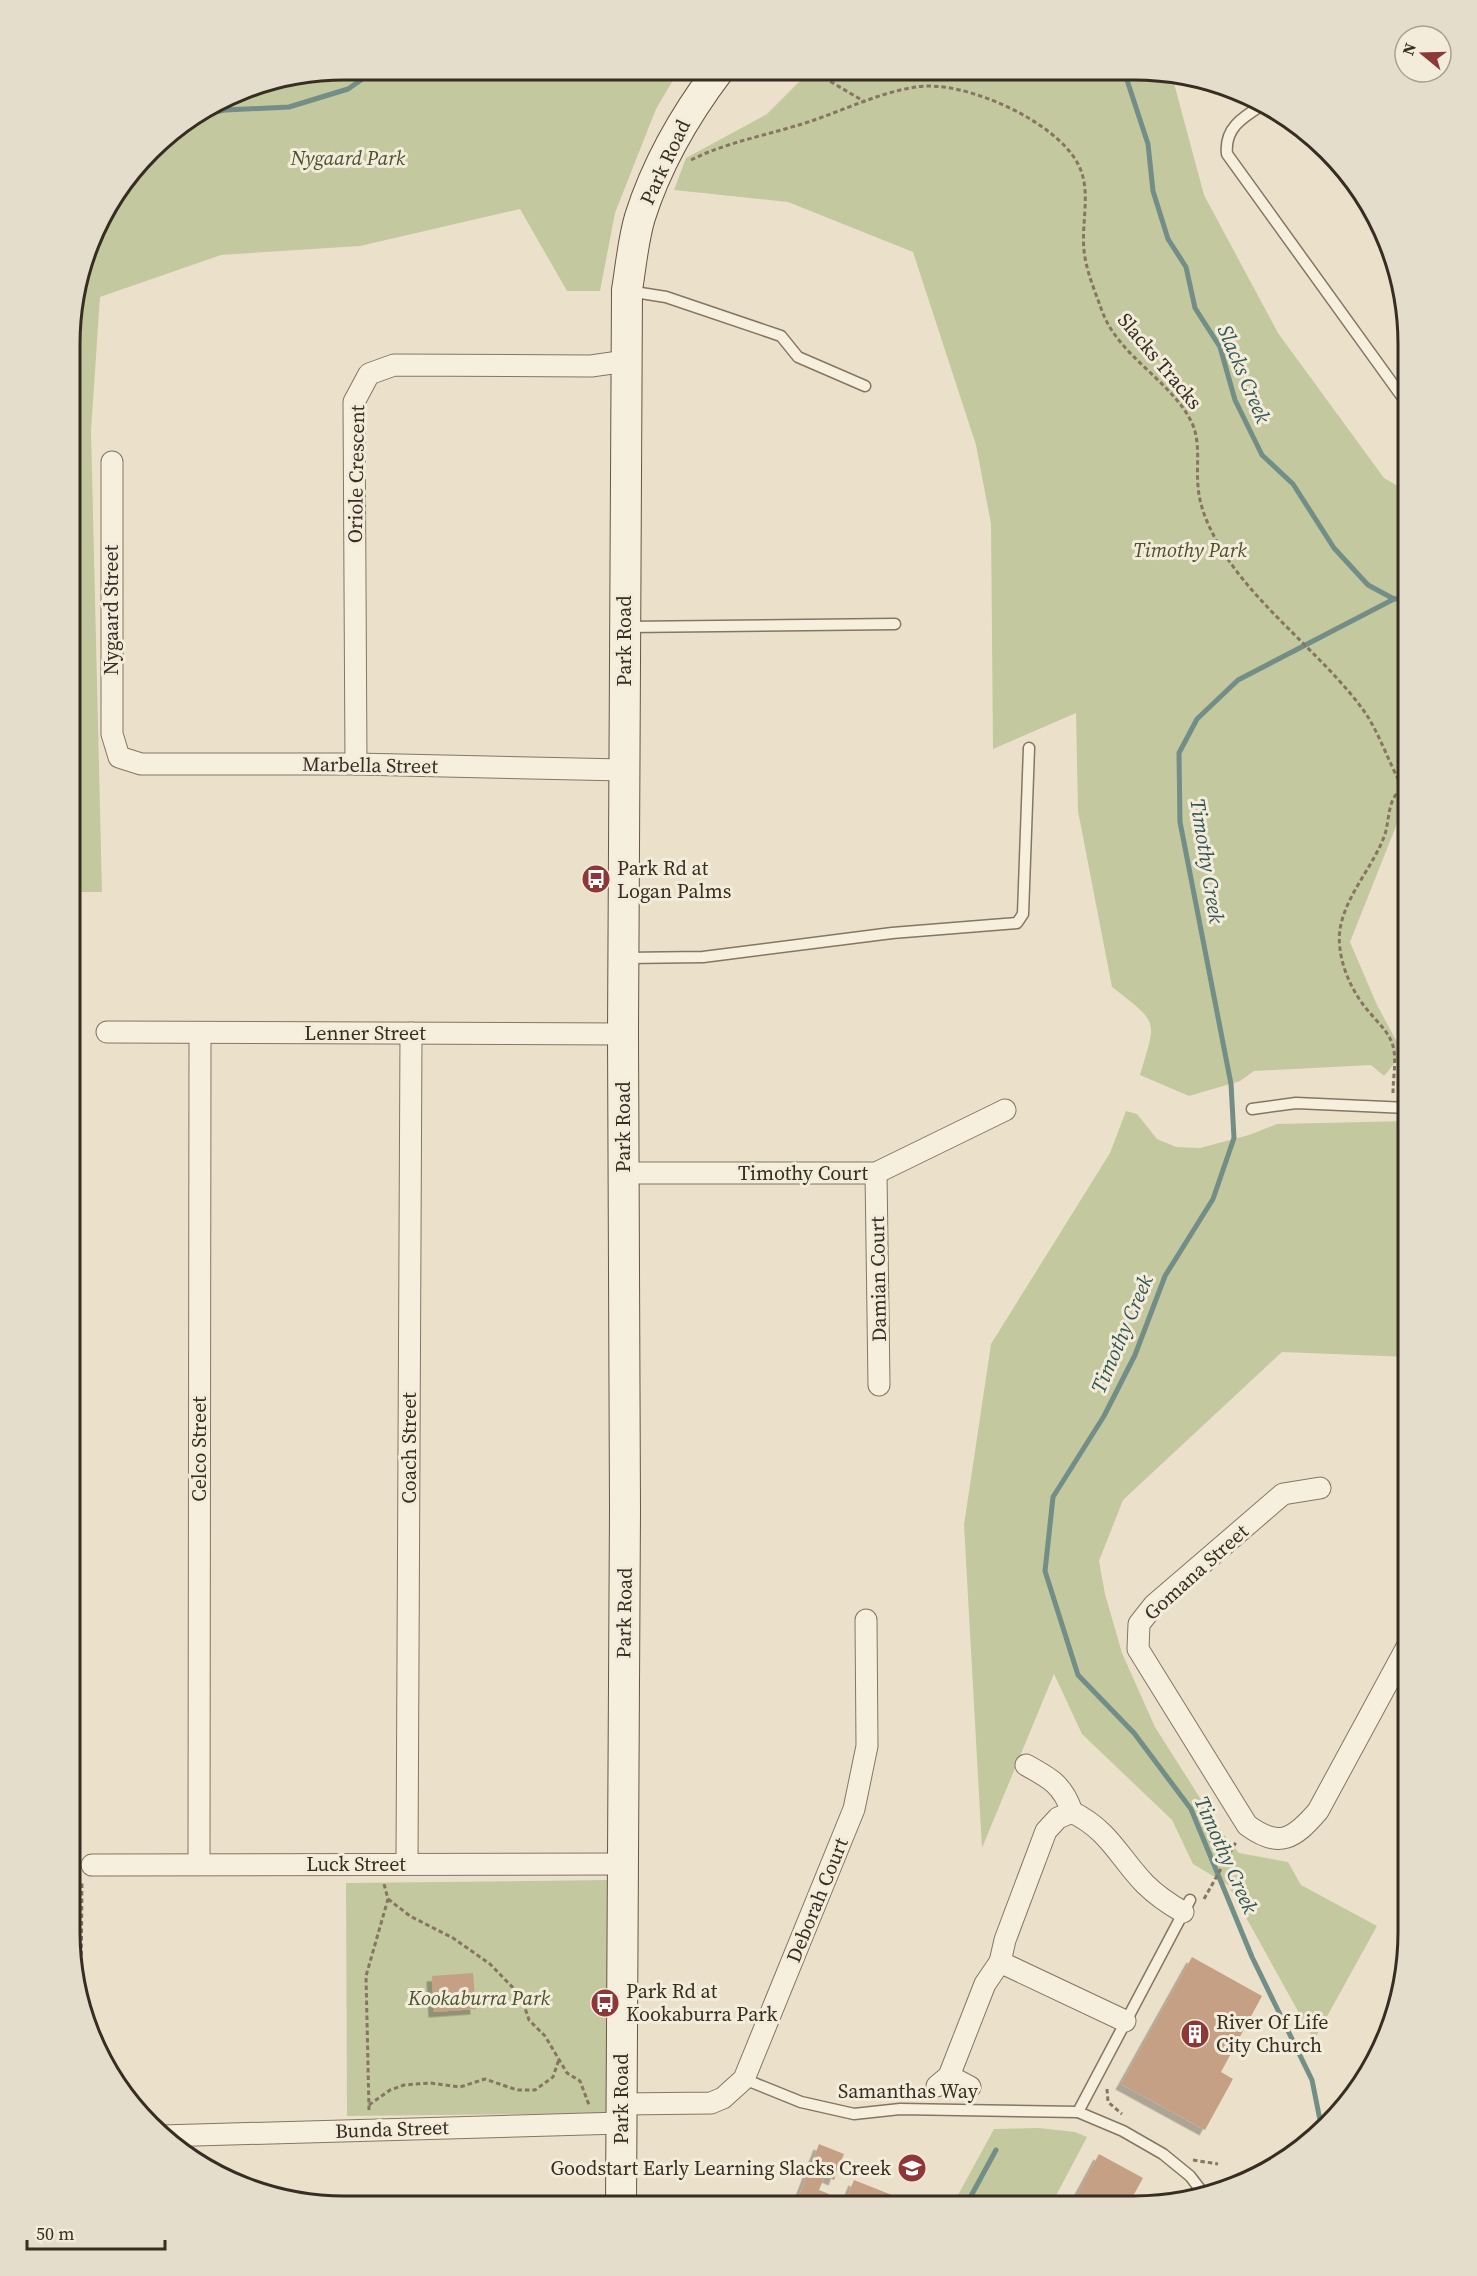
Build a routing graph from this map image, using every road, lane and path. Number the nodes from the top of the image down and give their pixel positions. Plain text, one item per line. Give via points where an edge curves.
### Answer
1 (712, 80) edge
2 (828, 80) edge
3 (865, 102) junction
4 (1257, 110) edge
5 (666, 154) junction
6 (627, 290) junction
7 (626, 361) junction
8 (865, 386) dead end
9 (1398, 391) edge
10 (112, 462) dead end
11 (894, 624) dead end
12 (624, 627) junction
13 (1029, 748) dead end
14 (119, 757) joint
15 (356, 764) junction
16 (623, 770) junction
17 (1398, 773) edge
18 (1398, 795) edge
19 (624, 958) junction
20 (107, 1032) dead end
21 (411, 1033) junction
22 (200, 1034) junction
23 (623, 1034) junction
24 (1392, 1107) junction
25 (1398, 1107) edge
26 (1252, 1109) dead end
27 (1005, 1110) dead end
28 (623, 1173) junction
29 (876, 1173) junction
30 (879, 1385) dead end
31 (1320, 1488) dead end
32 (866, 1620) dead end
33 (1398, 1662) edge
34 (1026, 1765) dead end
35 (1072, 1812) junction
36 (1234, 1846) dead end
37 (199, 1863) junction
38 (407, 1863) junction
39 (621, 1864) junction
40 (92, 1865) joint
41 (382, 1882) dead end
42 (388, 1899) junction
43 (1204, 1900) dead end
44 (1186, 1906) joint
45 (81, 1961) edge
46 (1000, 1962) junction
47 (1125, 2021) junction
48 (559, 2059) junction
49 (744, 2079) junction
50 (1109, 2079) dead end
51 (970, 2087) dead end
52 (369, 2105) junction
53 (590, 2106) dead end
54 (1078, 2112) junction
55 (621, 2113) junction
56 (1126, 2117) dead end
57 (368, 2130) junction
58 (175, 2136) edge
59 (1191, 2160) dead end
60 (1218, 2164) dead end
61 (1200, 2188) edge
62 (621, 2196) edge

1 - 5 street, Park Road via 690,109
2 - 3 path
3 - 5 path, Slacks Tracks via 744,138 686,163
3 - 17 path, Slacks Tracks via 918,86 951,88 1009,107 1060,143 1078,164 1084,189 1084,249 1106,320 1179,403 1193,425 1203,512 1223,553 1364,711
4 - 9 lane via 1230,130 1225,142 1227,154
5 - 6 street, Park Road via 640,218
6 - 7 street, Park Road
6 - 8 lane via 666,297 781,336 798,357
7 - 12 street, Park Road
7 - 15 street, Oriole Crescent via 591,366 394,365 369,374 354,402
10 - 14 street, Nygaard Street via 112,734
11 - 12 lane
12 - 16 street, Park Road
13 - 19 lane via 1023,914 1017,923 892,933 704,957
14 - 15 street, Marbella Street via 141,764
15 - 16 street, Marbella Street
16 - 19 street, Park Road
18 - 24 path, Slacks Tracks via 1391,802 1385,834 1340,928 1339,952 1349,981 1368,1012 1386,1030 1394,1051
19 - 23 street, Park Road
20 - 22 street, Lenner Street
21 - 22 street, Lenner Street
21 - 23 street, Lenner Street
21 - 38 street, Coach Street
22 - 37 street, Celco Street
23 - 28 street, Park Road
24 - 25 lane
24 - 26 lane via 1296,1103
27 - 29 street, Timothy Court
28 - 29 street, Timothy Court
28 - 39 street, Park Road
29 - 30 street, Damian Court
31 - 33 street, Gomana Street via 1283,1494 1154,1605 1139,1624 1138,1649 1247,1826 1264,1838 1286,1839 1302,1829 1318,1811
32 - 49 street, Deborah Court via 867,1746 862,1780 854,1809
34 - 35 street via 1052,1779
35 - 44 street via 1105,1833 1143,1883 1159,1897
35 - 46 street via 1058,1818 1046,1831
36 - 43 path
37 - 38 street, Luck Street
37 - 40 street, Luck Street
38 - 39 street, Luck Street
39 - 55 street, Park Road
40 - 45 path via 92,1880 82,1880
41 - 42 path
42 - 48 path via 410,1917 453,1938 490,1964 521,1996 530,2020
42 - 52 path via 366,1976
44 - 47 lane
46 - 47 street
46 - 51 street via 985,1984 943,2081
47 - 54 lane
48 - 52 path via 553,2077 535,2090 517,2090 485,2079 460,2087 404,2085
48 - 53 path via 567,2073 580,2081
49 - 54 lane, Samanthas Way via 801,2102 854,2114 900,2109
49 - 55 street, Deborah Court via 723,2098 711,2103
50 - 56 path via 1108,2102
52 - 57 path
54 - 61 lane, Samanthas Way via 1163,2154
55 - 57 street, Bunda Street
55 - 62 street, Park Road
57 - 58 street, Bunda Street
59 - 60 path

